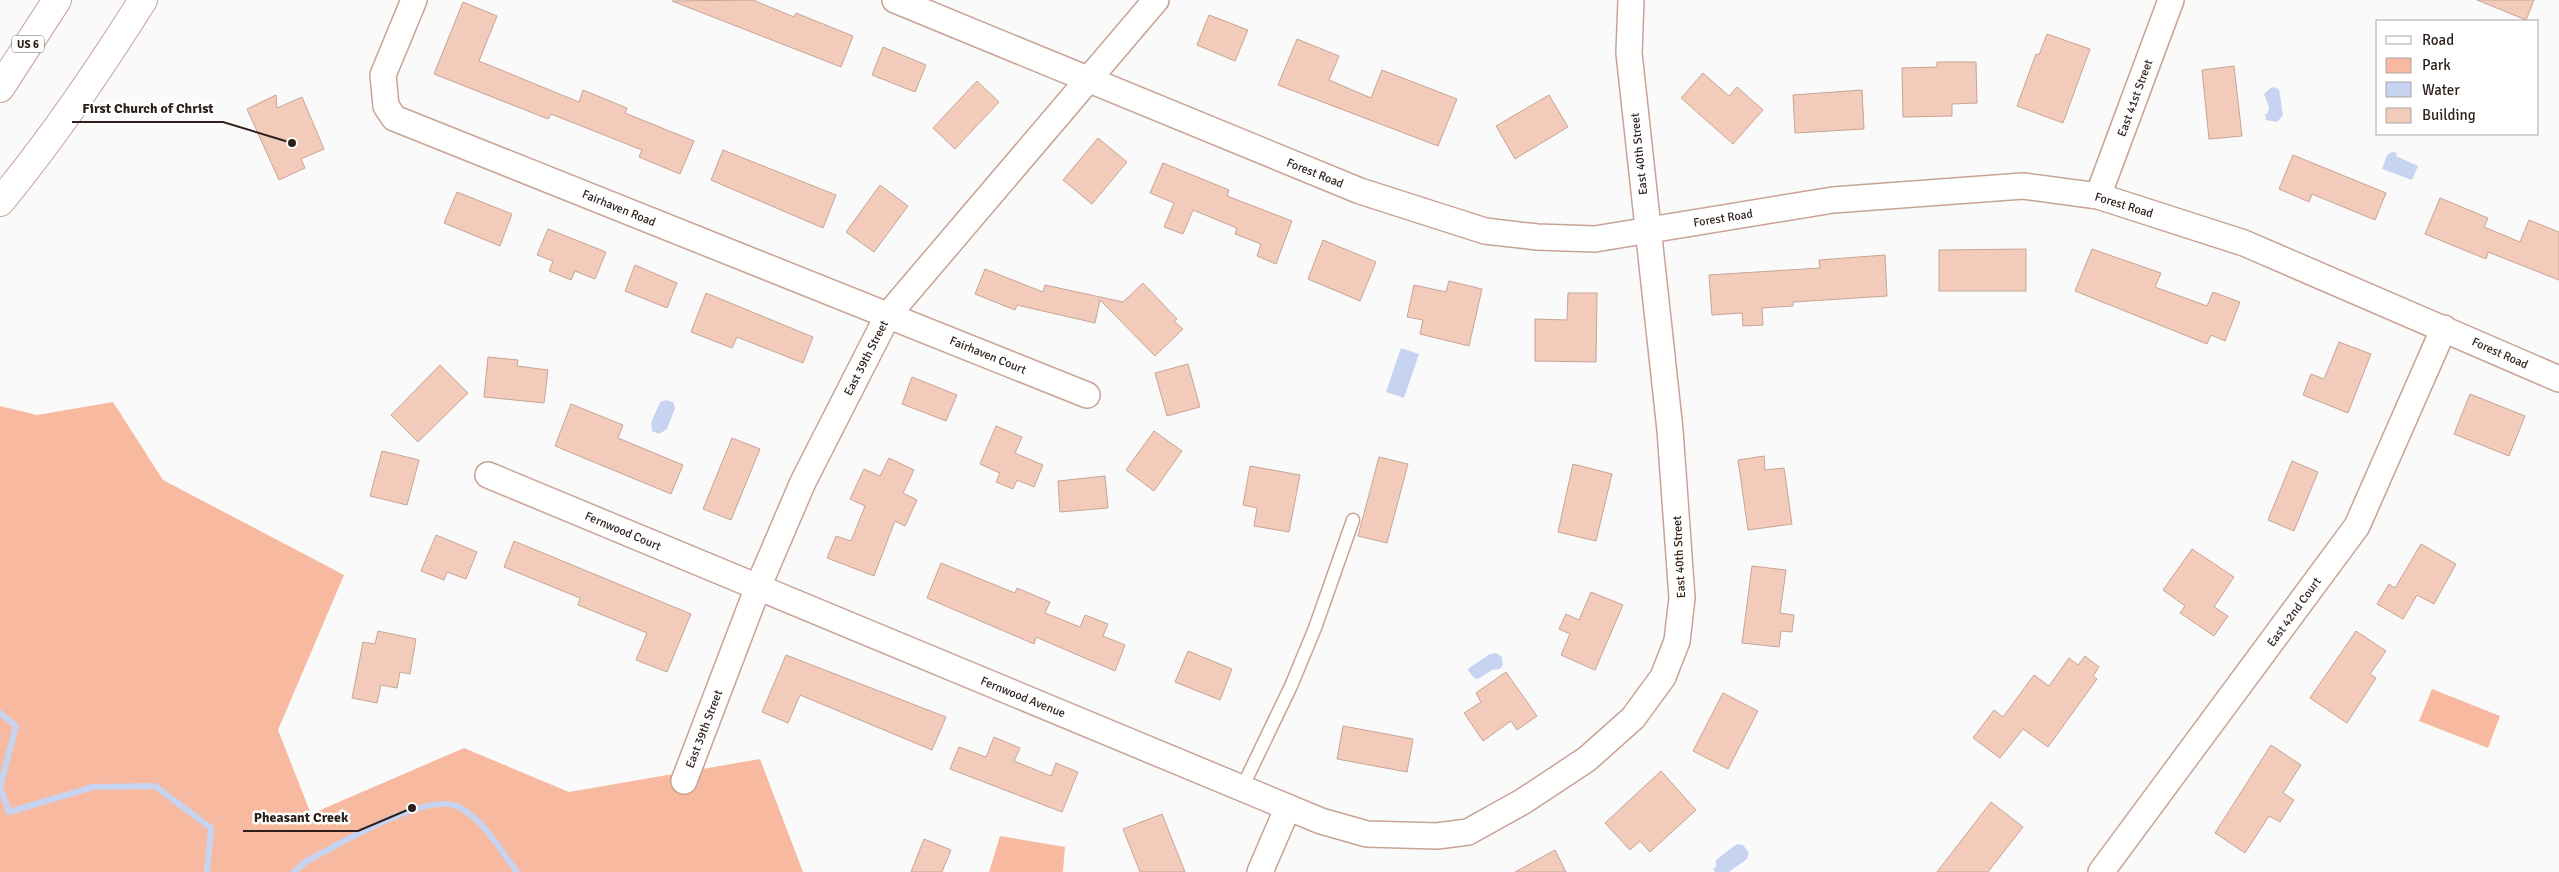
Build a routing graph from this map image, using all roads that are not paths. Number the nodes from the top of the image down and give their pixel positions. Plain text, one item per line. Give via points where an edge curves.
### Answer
1 (57, 0) edge
2 (143, 0) edge
3 (414, 0) edge
4 (895, 0) edge
5 (1156, 0) edge
6 (1630, 0) edge
7 (2171, 0) edge
8 (1088, 80) junction
9 (0, 88) edge
10 (2098, 196) junction
11 (0, 202) edge
12 (1647, 231) junction
13 (888, 315) junction
14 (2444, 328) junction
15 (2559, 379) edge
16 (1087, 395) dead end
17 (488, 475) dead end
18 (1353, 520) dead end
19 (758, 587) junction
20 (684, 781) dead end
21 (1242, 788) junction
22 (1288, 807) junction
23 (1260, 872) edge
24 (2101, 872) edge

1 - 9 main road, US 6
2 - 11 main road via 90,83
3 - 13 street, Fairhaven Road via 384,73 386,106 394,118
4 - 8 street, Forest Road
5 - 8 street, East 39th Street
6 - 12 street, East 40th Street via 1629,53
7 - 10 street, East 41st Street
8 - 12 street, Forest Road via 1360,191 1485,230 1596,239
8 - 13 street, East 39th Street
10 - 12 street, Forest Road via 2023,186 1852,198
10 - 14 street, Forest Road via 2244,243
12 - 22 street, East 40th Street via 1670,430 1682,598 1676,642 1663,676 1633,718 1586,759 1522,802 1468,832 1437,836 1367,834 1321,821
13 - 16 street, Fairhaven Court
13 - 19 street, East 39th Street via 803,482
14 - 15 street, Forest Road
14 - 24 street, East 42nd Court via 2357,526
17 - 19 street, Fernwood Court
18 - 21 lane via 1291,686
19 - 20 street, East 39th Street
19 - 21 street, Fernwood Avenue
21 - 22 street, Fernwood Avenue
22 - 23 street

